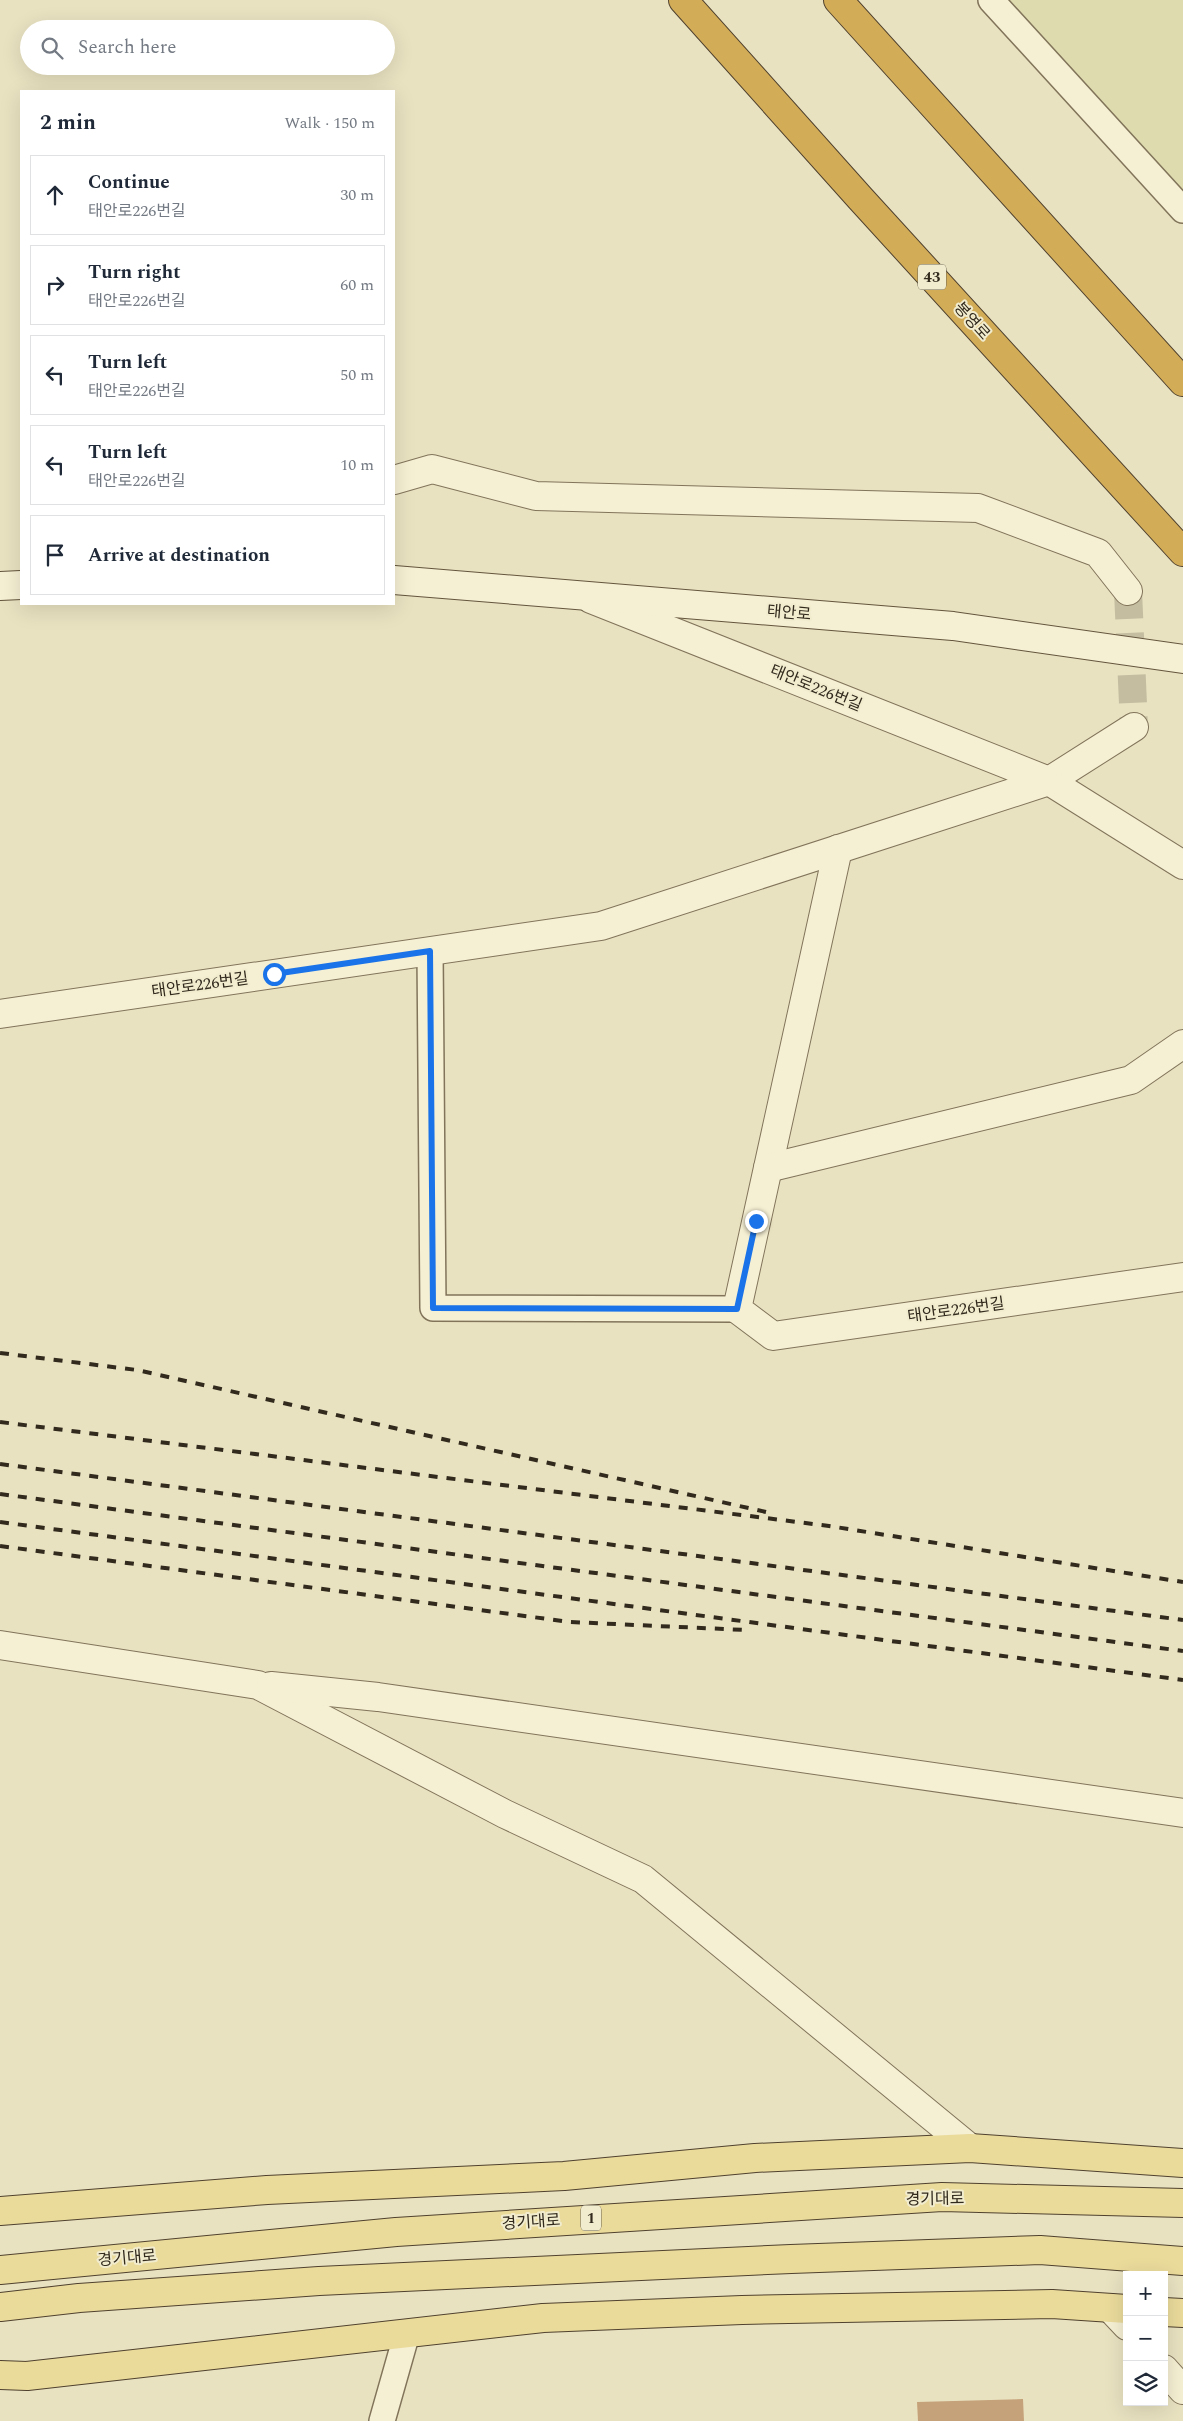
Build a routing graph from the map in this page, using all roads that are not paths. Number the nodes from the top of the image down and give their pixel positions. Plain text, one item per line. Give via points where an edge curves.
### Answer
1 (683, 0) edge
2 (838, 0) edge
3 (991, 0) edge
4 (1183, 210) edge
5 (1183, 382) edge
6 (395, 480) edge
7 (1183, 552) edge
8 (395, 580) edge
9 (20, 585) edge
10 (0, 586) edge
11 (1128, 591) tunnel mouth
12 (582, 596) junction
13 (1183, 659) edge
14 (1134, 727) dead end
15 (1049, 781) junction
16 (838, 849) junction
17 (1183, 865) edge
18 (430, 951) junction
19 (0, 1014) edge
20 (1183, 1044) edge
21 (768, 1168) junction
22 (1183, 1277) edge
23 (737, 1309) junction
24 (0, 1646) edge
25 (258, 1685) junction
26 (1183, 1813) edge
27 (970, 2148) junction
28 (1183, 2163) edge
29 (1183, 2203) edge
30 (0, 2211) edge
31 (1183, 2261) edge
32 (0, 2270) edge
33 (0, 2307) edge
34 (1168, 2312) edge
35 (1183, 2313) edge
36 (1121, 2314) edge
37 (407, 2334) junction
38 (1168, 2373) edge
39 (0, 2374) edge
40 (1183, 2390) edge
41 (382, 2421) edge

1 - 7 highway, 봉영로 / 43
2 - 5 highway
3 - 4 lane
6 - 11 street via 432,469 536,496 978,508 1098,554
8 - 12 street, 태안로
9 - 10 street
12 - 13 street, 태안로 via 953,626
12 - 15 street, 태안로226번길
14 - 15 street
15 - 16 street, 태안로226번길
15 - 17 street, 태안로226번길
16 - 18 street, 태안로226번길 via 601,926
16 - 21 street
18 - 19 street, 태안로226번길
18 - 23 lane via 433,1308
20 - 21 street via 1131,1080
21 - 23 street
22 - 23 street, 태안로226번길 via 773,1336
24 - 25 street
25 - 26 street via 378,1696
25 - 27 street via 505,1814 643,1879
27 - 28 main road
27 - 30 main road via 755,2158 564,2176 266,2190
29 - 32 main road, 경기대로 / 1 via 942,2197 406,2231
31 - 33 main road via 1040,2250 791,2259 319,2281 79,2298
34 - 35 main road
36 - 37 main road via 1052,2304 742,2310 543,2318
37 - 39 main road via 27,2376
37 - 41 lane
38 - 40 street

